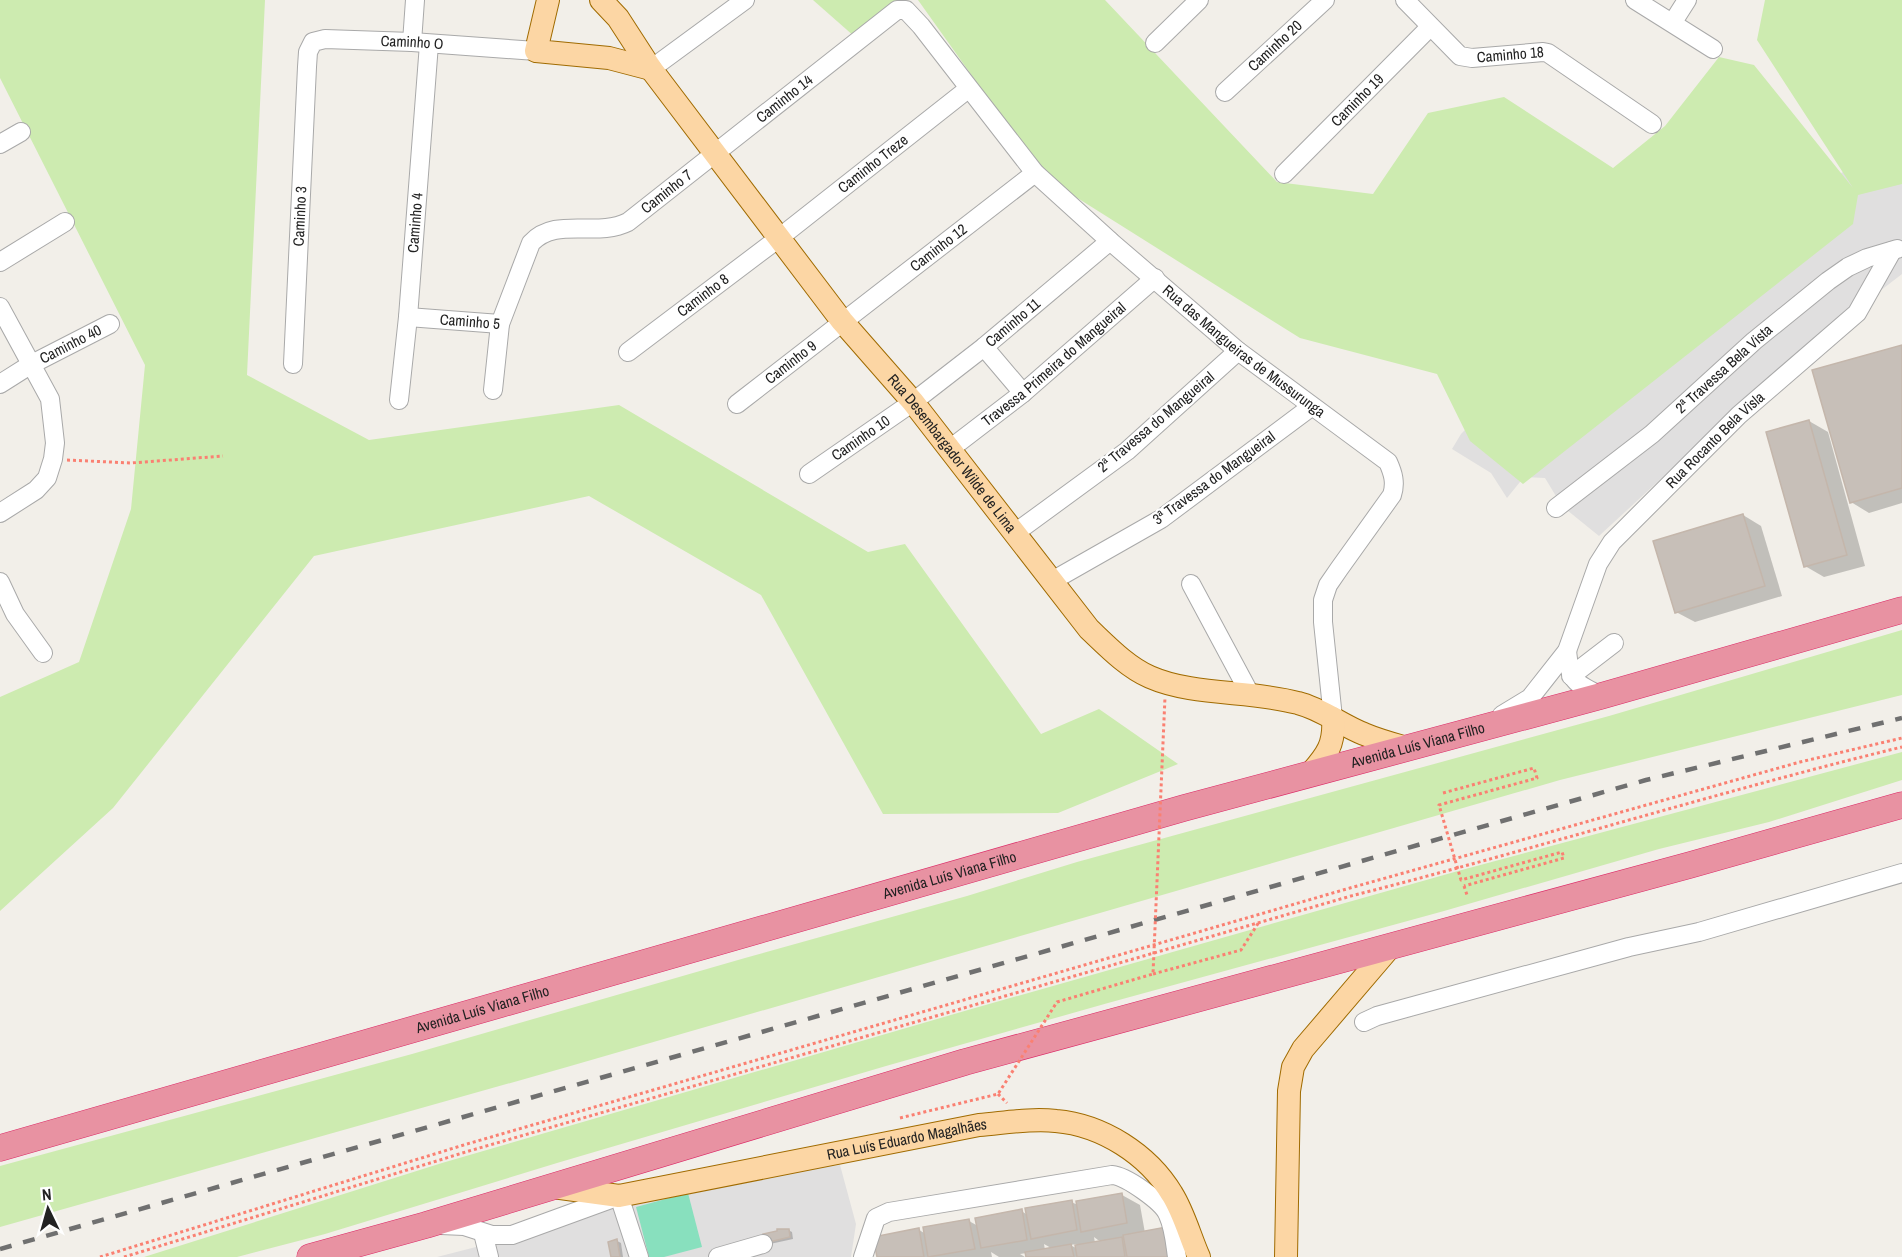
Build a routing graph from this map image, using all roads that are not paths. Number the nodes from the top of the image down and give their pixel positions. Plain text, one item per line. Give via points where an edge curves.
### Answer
1 (415, 0) edge
2 (548, 0) edge
3 (601, 0) edge
4 (745, 0) edge
5 (1199, 0) edge
6 (1325, 0) edge
7 (1406, 0) edge
8 (1635, 0) edge
9 (1687, 0) edge
10 (1673, 22) junction
11 (623, 24) junction
12 (921, 26) joint
13 (1431, 27) junction
14 (420, 43) junction
15 (1155, 44) dead end
16 (1713, 49) dead end
17 (536, 51) junction
18 (609, 58) junction
19 (307, 67) joint
20 (651, 69) junction
21 (968, 88) junction
22 (1225, 92) dead end
23 (1652, 124) dead end
24 (21, 132) dead end
25 (0, 144) edge
26 (716, 154) junction
27 (1035, 173) junction
28 (1284, 174) dead end
29 (65, 222) dead end
30 (779, 238) junction
31 (1110, 242) junction
32 (1897, 249) edge
33 (0, 262) edge
34 (1155, 278) junction
35 (0, 307) edge
36 (408, 317) junction
37 (842, 321) junction
38 (110, 324) dead end
39 (500, 324) junction
40 (984, 347) junction
41 (1238, 351) junction
42 (628, 352) dead end
43 (293, 364) dead end
44 (30, 365) junction
45 (0, 384) edge
46 (494, 390) dead end
47 (1023, 393) junction
48 (399, 400) dead end
49 (913, 402) junction
50 (737, 404) dead end
51 (1311, 407) junction
52 (950, 449) junction
53 (809, 474) dead end
54 (1556, 508) dead end
55 (0, 513) edge
56 (1015, 533) junction
57 (1052, 581) junction
58 (0, 582) edge
59 (1191, 584) dead end
60 (1902, 610) edge
61 (8, 618) edge
62 (1614, 643) dead end
63 (1567, 651) junction
64 (43, 653) dead end
65 (1571, 676) junction
66 (1250, 694) junction
67 (1601, 696) junction
68 (1332, 717) junction
69 (1471, 731) junction
70 (1407, 748) junction
71 (1310, 774) junction
72 (1902, 804) edge
73 (1902, 873) edge
74 (1391, 946) junction
75 (1337, 1009) junction
76 (0, 1148) edge
77 (551, 1187) junction
78 (619, 1196) junction
79 (426, 1225) junction
80 (483, 1233) junction
81 (763, 1245) dead end
82 (310, 1257) edge
83 (489, 1257) edge
84 (639, 1257) edge
85 (718, 1257) edge
86 (863, 1257) edge
87 (1177, 1257) edge
88 (1199, 1257) edge
89 (1287, 1257) edge

1 - 14 street, Caminho 4
2 - 17 main road
3 - 11 main road, Rua Desembargador Wilde de Lima
4 - 20 street
5 - 15 street
6 - 22 street, Caminho 20
7 - 13 street, Caminho 18
8 - 10 street
9 - 10 street
10 - 16 street
11 - 18 main road via 622,41
11 - 20 main road, Rua Desembargador Wilde de Lima
12 - 21 street, Rua das Mangueiras de Mussurunga
12 - 26 street, Caminho 14 via 906,10 897,10
13 - 23 street, Caminho 18 via 1466,58 1548,53
13 - 28 street, Caminho 19
14 - 17 street, Caminho O
14 - 19 street, Caminho O via 318,40 308,52
14 - 36 street, Caminho 4
17 - 18 main road
18 - 20 main road
19 - 43 street, Caminho 3
20 - 26 main road, Rua Desembargador Wilde de Lima
21 - 27 street, Rua das Mangueiras de Mussurunga
21 - 30 street, Caminho Treze
24 - 25 street
26 - 30 main road, Rua Desembargador Wilde de Lima
26 - 39 street, Caminho 7 via 618,227 552,229 538,235 531,243
27 - 31 street, Rua das Mangueiras de Mussurunga
27 - 37 street, Caminho 12
29 - 33 street
30 - 37 main road, Rua Desembargador Wilde de Lima
30 - 42 street, Caminho 8
31 - 34 street, Rua das Mangueiras de Mussurunga
31 - 40 street, Caminho 11
32 - 54 street, 2ª Travessa Bela Vista via 1848,267 1803,300 1652,434
32 - 63 street, Rua Rocanto Bela Visla via 1857,313 1739,415 1612,542 1598,564
34 - 41 street, Rua das Mangueiras de Mussurunga
34 - 47 street, Travessa Primeira do Mangueiral
35 - 44 street
36 - 39 street, Caminho 5
36 - 48 street, Caminho 4
37 - 49 main road, Rua Desembargador Wilde de Lima
37 - 50 street, Caminho 9
38 - 44 street, Caminho 40
39 - 46 street, Caminho 5
40 - 47 street
40 - 49 street, Caminho 11
41 - 51 street, Rua das Mangueiras de Mussurunga
41 - 56 street, 2ª Travessa do Mangueiral via 1126,451
44 - 45 street, Caminho 40
44 - 55 street via 50,399 55,427 53,459 36,490
47 - 52 street, Travessa Primeira do Mangueiral
49 - 52 main road, Rua Desembargador Wilde de Lima
49 - 53 street, Caminho 10
51 - 57 street, 3ª Travessa do Mangueiral via 1170,513
51 - 68 street, Rua das Mangueiras de Mussurunga via 1388,462 1394,487 1328,585 1323,600
52 - 56 main road, Rua Desembargador Wilde de Lima
56 - 57 main road, Rua Desembargador Wilde de Lima
57 - 66 main road, Rua Desembargador Wilde de Lima via 1089,629 1120,658 1150,677 1185,687
58 - 61 street
59 - 66 street
60 - 67 highway, Avenida Luís Viana Filho
61 - 64 street
62 - 65 street
63 - 65 street, Rua Rocanto Bela Visla
63 - 69 street, Rua Rocanto Bela Visla via 1530,698
65 - 67 street via 1576,684
66 - 68 main road, Rua Desembargador Wilde de Lima via 1299,703
67 - 69 highway, Avenida Luís Viana Filho
68 - 70 main road, Rua Desembargador Wilde de Lima via 1364,734
68 - 71 main road via 1332,742
69 - 70 highway, Avenida Luís Viana Filho
70 - 71 highway, Avenida Luís Viana Filho
71 - 76 highway, Avenida Luís Viana Filho
72 - 74 highway
73 - 75 street via 1699,932 1629,947 1370,1019
74 - 75 main road
74 - 77 highway via 965,1062
75 - 89 main road via 1293,1067 1289,1091
77 - 78 main road, Rua Luís Eduardo Magalhães
77 - 79 highway
78 - 80 street via 512,1235
78 - 84 street
78 - 88 main road, Rua Luís Eduardo Magalhães via 979,1125 1055,1120 1096,1131 1150,1164 1173,1195
79 - 80 street via 464,1226
79 - 82 highway
80 - 83 street
81 - 85 street
86 - 87 street via 876,1218 889,1212 1112,1175 1125,1178 1167,1212

